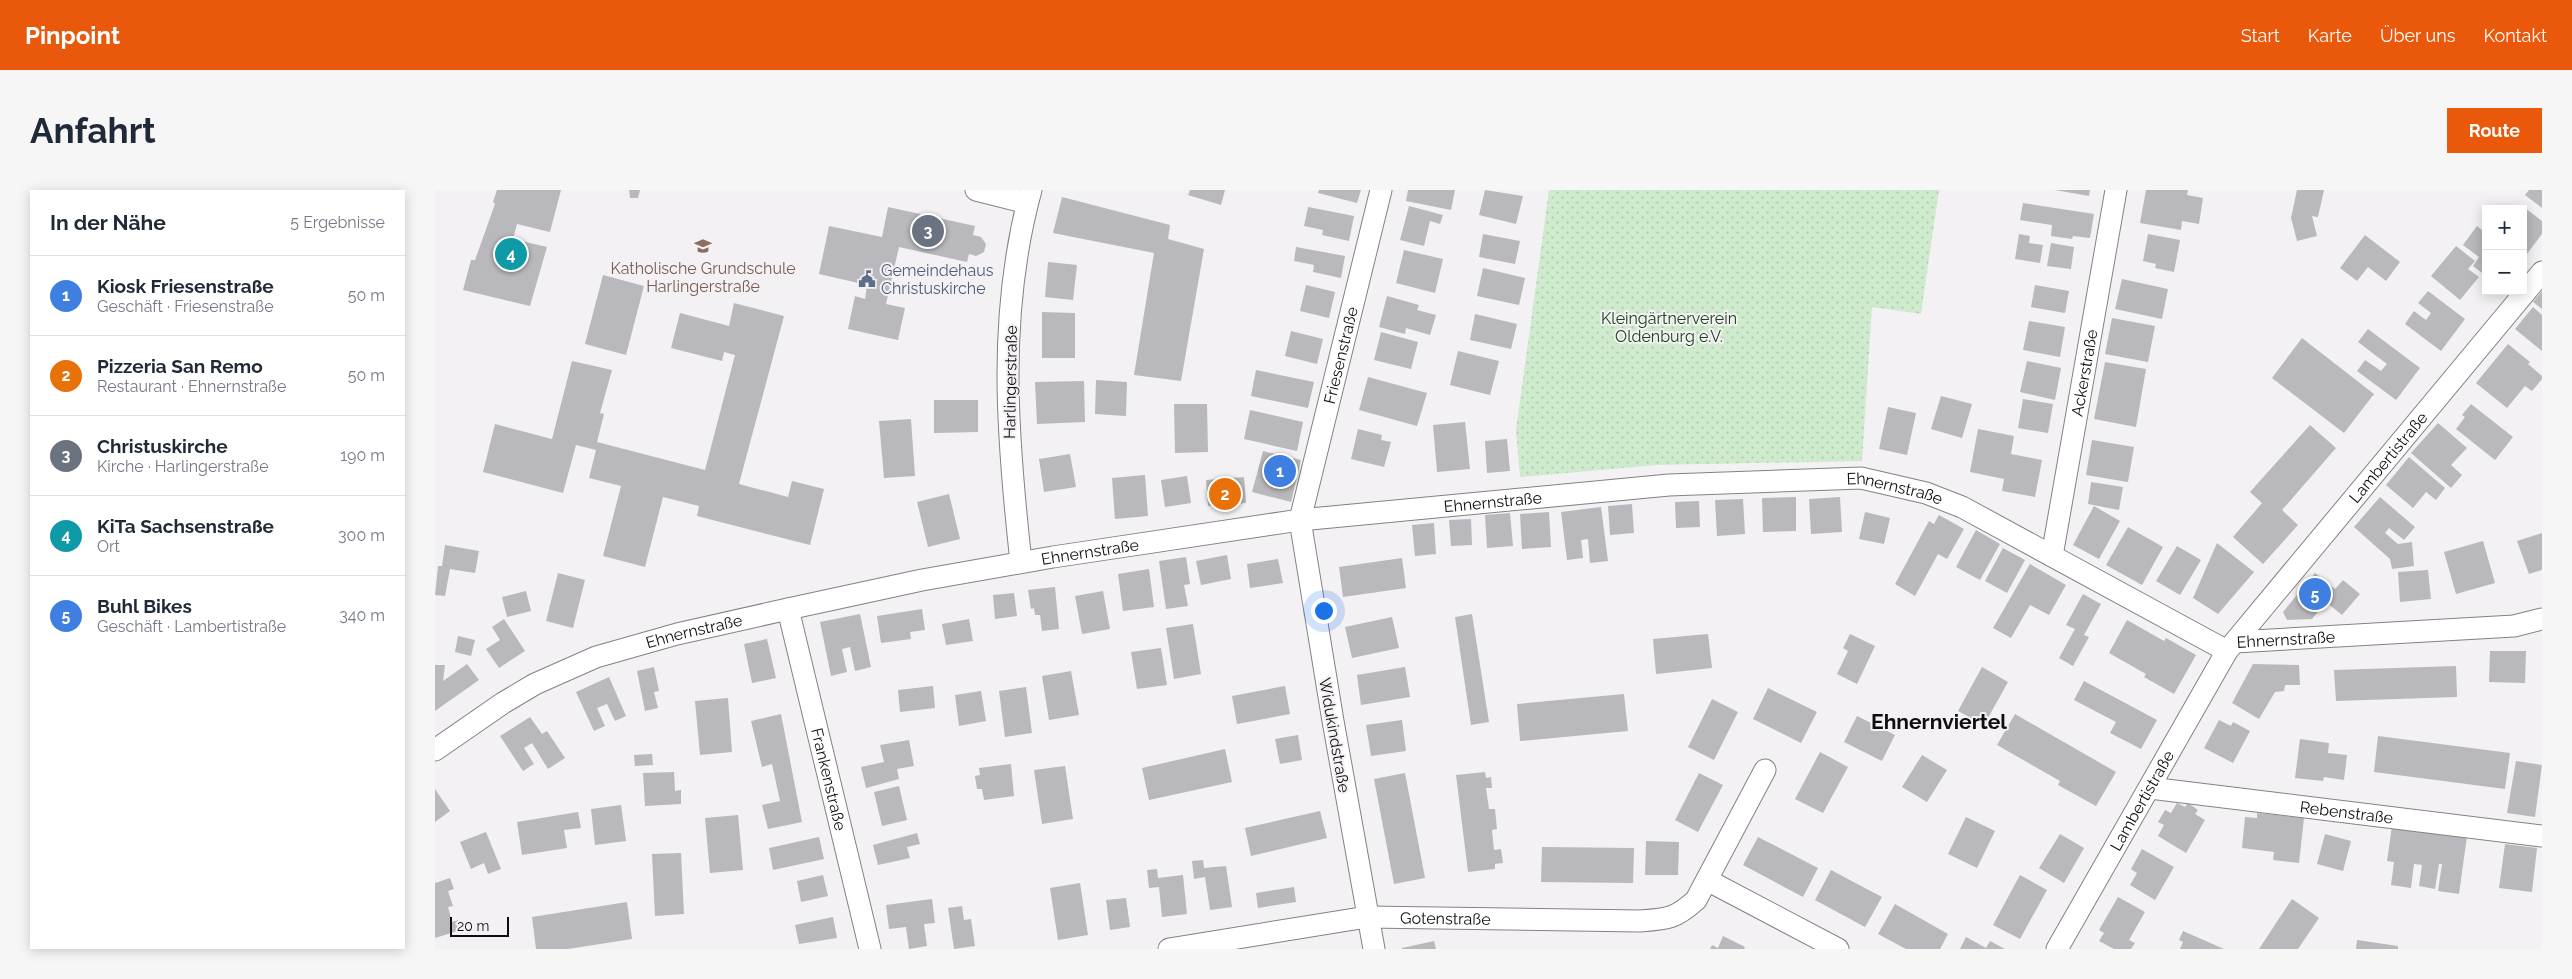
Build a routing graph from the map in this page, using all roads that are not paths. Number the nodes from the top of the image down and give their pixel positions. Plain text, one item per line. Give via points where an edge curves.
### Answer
1 (976, 190) edge
2 (1381, 190) edge
3 (2116, 190) edge
4 (1029, 197) edge
5 (2542, 272) edge
6 (1300, 520) junction
7 (2052, 556) junction
8 (1021, 562) junction
9 (788, 609) junction
10 (2542, 619) edge
11 (2231, 647) junction
12 (435, 750) edge
13 (1765, 770) dead end
14 (2151, 788) junction
15 (2542, 836) edge
16 (1707, 880) junction
17 (1367, 917) junction
18 (870, 949) edge
19 (1169, 949) edge
20 (1375, 949) edge
21 (1838, 949) edge
22 (2057, 949) edge

1 - 4 street, Harlingerstraße
2 - 6 street, Friesenstraße
3 - 7 street, Ackerstraße
4 - 8 street, Harlingerstraße via 1013,287 1006,396
5 - 11 street, Lambertistraße
6 - 7 street, Ehnernstraße via 1669,485 1861,478 1925,493 1962,507
6 - 8 street, Ehnernstraße
6 - 17 street, Widukindstraße
7 - 11 street, Ehnernstraße
8 - 9 street, Ehnernstraße
9 - 12 street, Ehnernstraße via 677,634 581,664 503,702
9 - 18 street, Frankenstraße
10 - 11 street, Ehnernstraße via 2514,626
11 - 14 street, Lambertistraße
13 - 16 street, Gotenstraße
14 - 15 street, Rebenstraße
14 - 22 street, Lambertistraße
16 - 17 street, Gotenstraße via 1696,900 1681,914 1662,919
16 - 21 street
17 - 19 street, Gotenstraße
17 - 20 street, Widukindstraße

